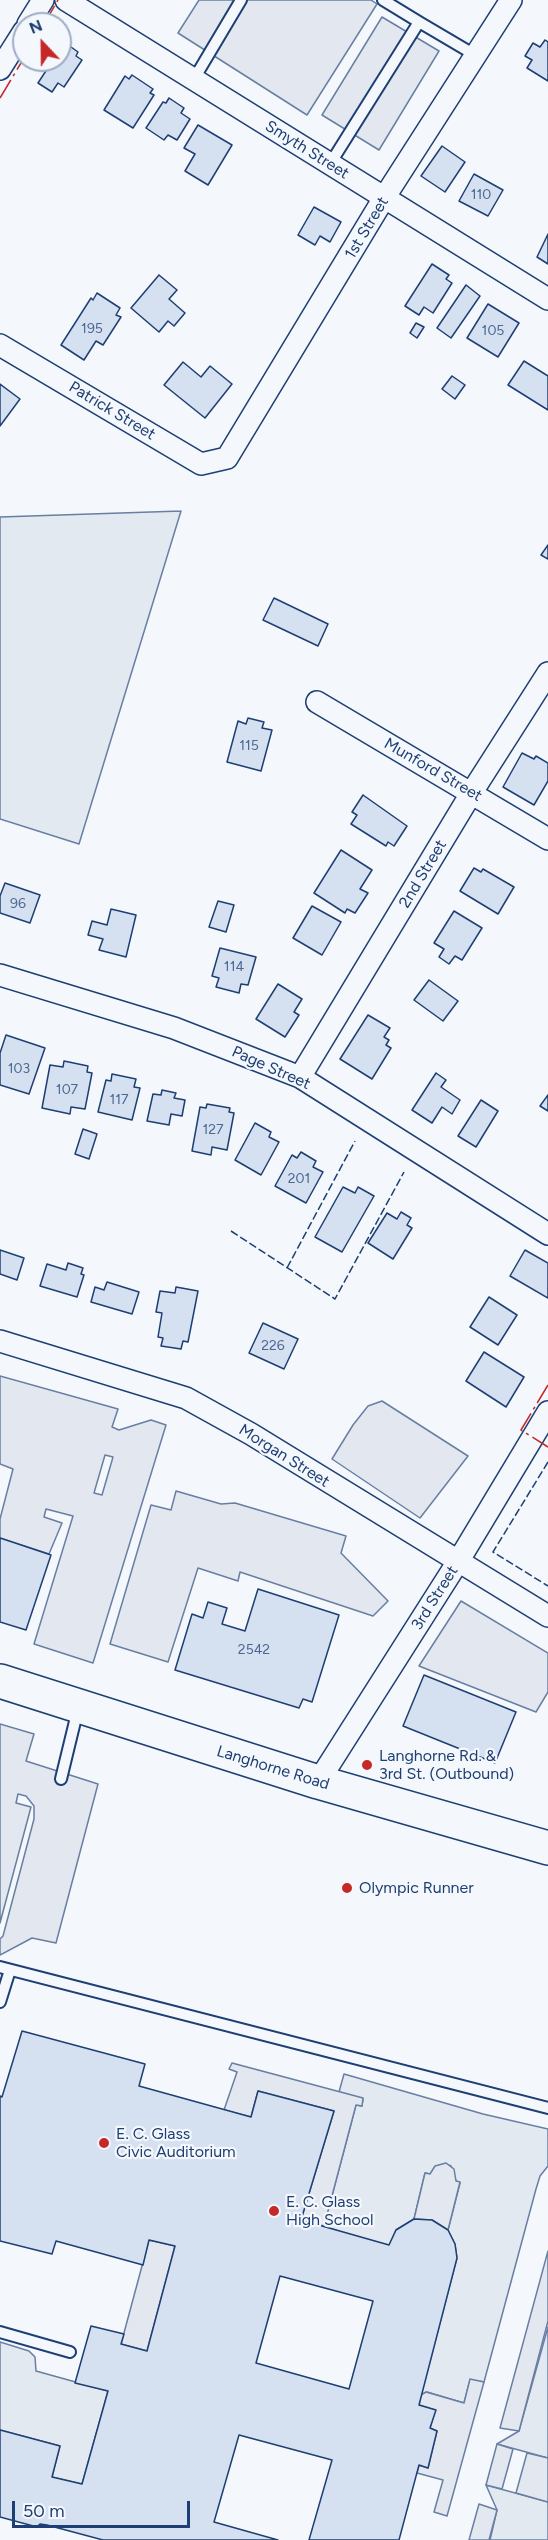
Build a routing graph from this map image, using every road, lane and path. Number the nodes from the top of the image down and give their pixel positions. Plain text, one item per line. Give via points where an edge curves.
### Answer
1 (66, 0) edge
2 (241, 0) edge
3 (383, 0) edge
4 (511, 0) edge
5 (419, 22) junction
6 (12, 50) edge
7 (475, 55) junction
8 (0, 69) edge
9 (194, 79) junction
10 (330, 164) junction
11 (384, 198) junction
12 (548, 299) edge
13 (0, 345) edge
14 (227, 458) joint
15 (548, 673) edge
16 (317, 702) dead end
17 (472, 792) junction
18 (548, 839) edge
19 (0, 975) edge
20 (300, 1077) junction
21 (548, 1234) edge
22 (0, 1341) edge
23 (548, 1412) edge
24 (459, 1560) junction
25 (548, 1616) edge
26 (0, 1681) edge
27 (79, 1706) junction
28 (61, 1779) dead end
29 (318, 1782) junction
30 (548, 1848) edge
31 (5, 1968) edge
32 (0, 2002) edge
33 (548, 2108) edge
34 (0, 2332) edge
35 (70, 2352) dead end

1 - 9 street, Smyth Street
2 - 9 lane
3 - 5 lane
4 - 7 street, 1st Street
5 - 7 lane
5 - 10 lane
6 - 8 street
7 - 11 street, 1st Street
9 - 10 street, Smyth Street
10 - 11 street, Smyth Street
11 - 12 street, Smyth Street
11 - 14 street, 1st Street
13 - 14 street, Patrick Street via 201,464
15 - 17 street, 2nd Street
16 - 17 street, Munford Street
17 - 18 street, Munford Street
17 - 20 street, 2nd Street
19 - 20 street, Page Street via 174,1028
20 - 21 street, Page Street
22 - 24 street, Morgan Street via 186,1398
23 - 24 street, 3rd Street
24 - 25 street, Morgan Street
24 - 29 street, 3rd Street
26 - 27 main road, Langhorne Road
27 - 28 lane
27 - 29 main road, Langhorne Road
29 - 30 main road, Langhorne Road
31 - 32 lane
31 - 33 lane
34 - 35 lane

